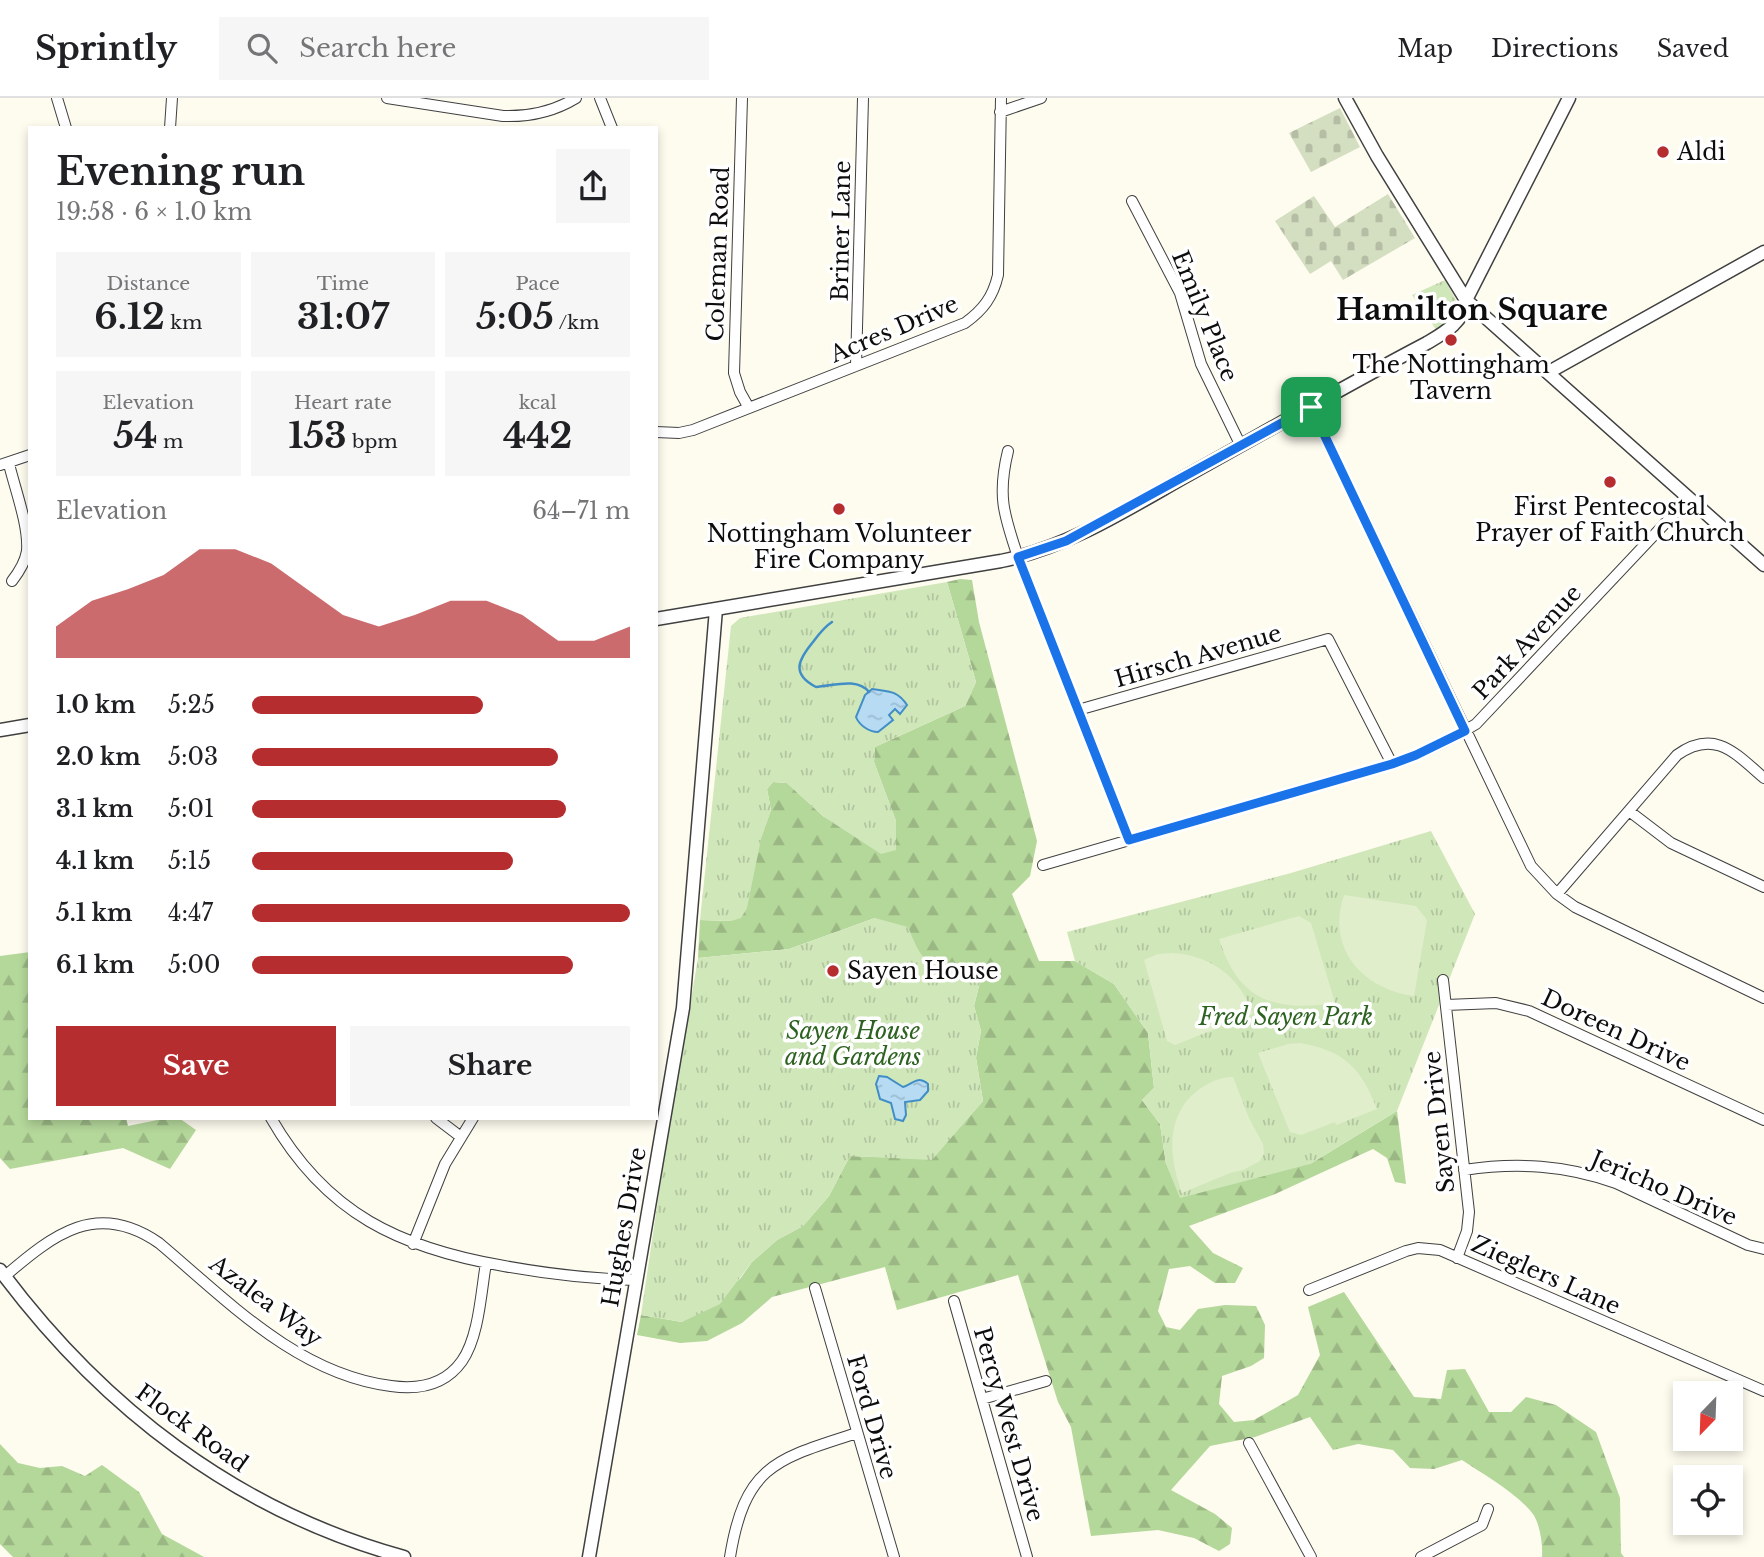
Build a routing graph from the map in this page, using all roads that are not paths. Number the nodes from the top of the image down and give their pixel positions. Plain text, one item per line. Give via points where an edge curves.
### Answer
1 (57, 98) edge
2 (172, 98) edge
3 (387, 98) edge
4 (576, 98) edge
5 (600, 98) edge
6 (742, 98) edge
7 (863, 98) edge
8 (1001, 98) edge
9 (1041, 98) edge
10 (1345, 98) edge
11 (1569, 98) edge
12 (401, 99) edge
13 (1000, 112) junction
14 (65, 126) edge
15 (170, 126) edge
16 (611, 126) edge
17 (1132, 201) dead end
18 (1764, 252) edge
19 (1466, 300) junction
20 (856, 366) junction
21 (1549, 372) junction
22 (1311, 407) junction
23 (749, 408) junction
24 (658, 432) edge
25 (1241, 446) junction
26 (1007, 451) dead end
27 (28, 456) edge
28 (4, 465) edge
29 (1689, 498) junction
30 (1018, 557) junction
31 (1764, 565) edge
32 (12, 581) dead end
33 (716, 610) junction
34 (658, 619) edge
35 (1078, 710) junction
36 (28, 725) edge
37 (0, 730) edge
38 (1465, 731) junction
39 (1392, 764) junction
40 (1764, 778) edge
41 (1629, 811) junction
42 (1129, 840) junction
43 (1043, 865) dead end
44 (1764, 887) edge
45 (1557, 894) junction
46 (1443, 980) dead end
47 (1764, 998) edge
48 (1446, 1005) junction
49 (272, 1120) edge
50 (439, 1120) edge
51 (472, 1120) edge
52 (1764, 1120) edge
53 (461, 1137) junction
54 (1464, 1170) junction
55 (413, 1244) junction
56 (1764, 1249) edge
57 (1457, 1258) junction
58 (486, 1263) junction
59 (2, 1273) edge
60 (636, 1280) junction
61 (816, 1288) dead end
62 (1309, 1290) dead end
63 (954, 1301) dead end
64 (1046, 1381) dead end
65 (1764, 1391) edge
66 (982, 1399) junction
67 (857, 1433) junction
68 (1249, 1443) dead end
69 (1488, 1509) dead end
70 (404, 1557) edge
71 (589, 1557) edge
72 (730, 1557) edge
73 (894, 1557) edge
74 (1027, 1557) edge
75 (1311, 1557) edge
76 (1421, 1557) edge

1 - 14 street
2 - 15 street
3 - 12 street
4 - 12 street via 519,117
5 - 16 street
6 - 23 street, Coleman Road via 734,373
7 - 20 street, Briner Lane
8 - 13 street, Acres Drive
9 - 13 street
10 - 19 street
11 - 19 street
13 - 20 street, Acres Drive via 998,275 990,298 965,323
17 - 25 street, Emily Place via 1180,293 1201,364
18 - 21 street
19 - 21 street
19 - 22 street via 1465,312 1447,331
20 - 23 street, Acres Drive
21 - 29 street
22 - 25 street
22 - 38 street
23 - 24 street, Acres Drive via 692,430
25 - 30 street via 1066,541
26 - 30 street via 1003,514
27 - 28 street
28 - 32 street via 27,552
29 - 31 street
29 - 38 street, Park Avenue
30 - 33 street
30 - 35 street
33 - 34 street
33 - 60 street, Hughes Drive via 683,1008
35 - 39 street, Hirsch Avenue via 1328,639
35 - 42 street
36 - 37 street
38 - 39 street, Park Avenue
38 - 45 street via 1523,853
39 - 42 street, Park Avenue
40 - 41 street via 1725,747 1696,745 1677,755
41 - 44 street via 1671,843
41 - 45 street
42 - 43 street, Park Avenue
45 - 47 street via 1575,907
46 - 48 street, Sayen Drive
48 - 52 street, Doreen Drive via 1496,1003 1529,1011
48 - 54 street, Sayen Drive
49 - 55 street via 296,1157 331,1193 366,1220
50 - 53 street
51 - 53 street
53 - 55 street via 435,1186
54 - 56 street, Jericho Drive via 1525,1164 1594,1175
54 - 57 street, Sayen Drive via 1469,1220
55 - 58 street
57 - 62 street, Zieglers Lane via 1430,1248 1406,1251
57 - 65 street, Zieglers Lane
58 - 59 street, Azalea Way via 467,1353 443,1379 407,1388 355,1378 304,1358 159,1243 121,1224 90,1224 65,1231
58 - 60 street via 572,1277
59 - 70 street, Flock Road via 79,1365 182,1452 305,1521
60 - 71 street, Hughes Drive
61 - 67 street, Ford Drive
63 - 66 street, Percy West Drive
64 - 66 street
66 - 74 street, Percy West Drive
67 - 72 street via 795,1453 769,1470 742,1506
67 - 73 street, Ford Drive
68 - 75 street
69 - 76 street via 1482,1525

